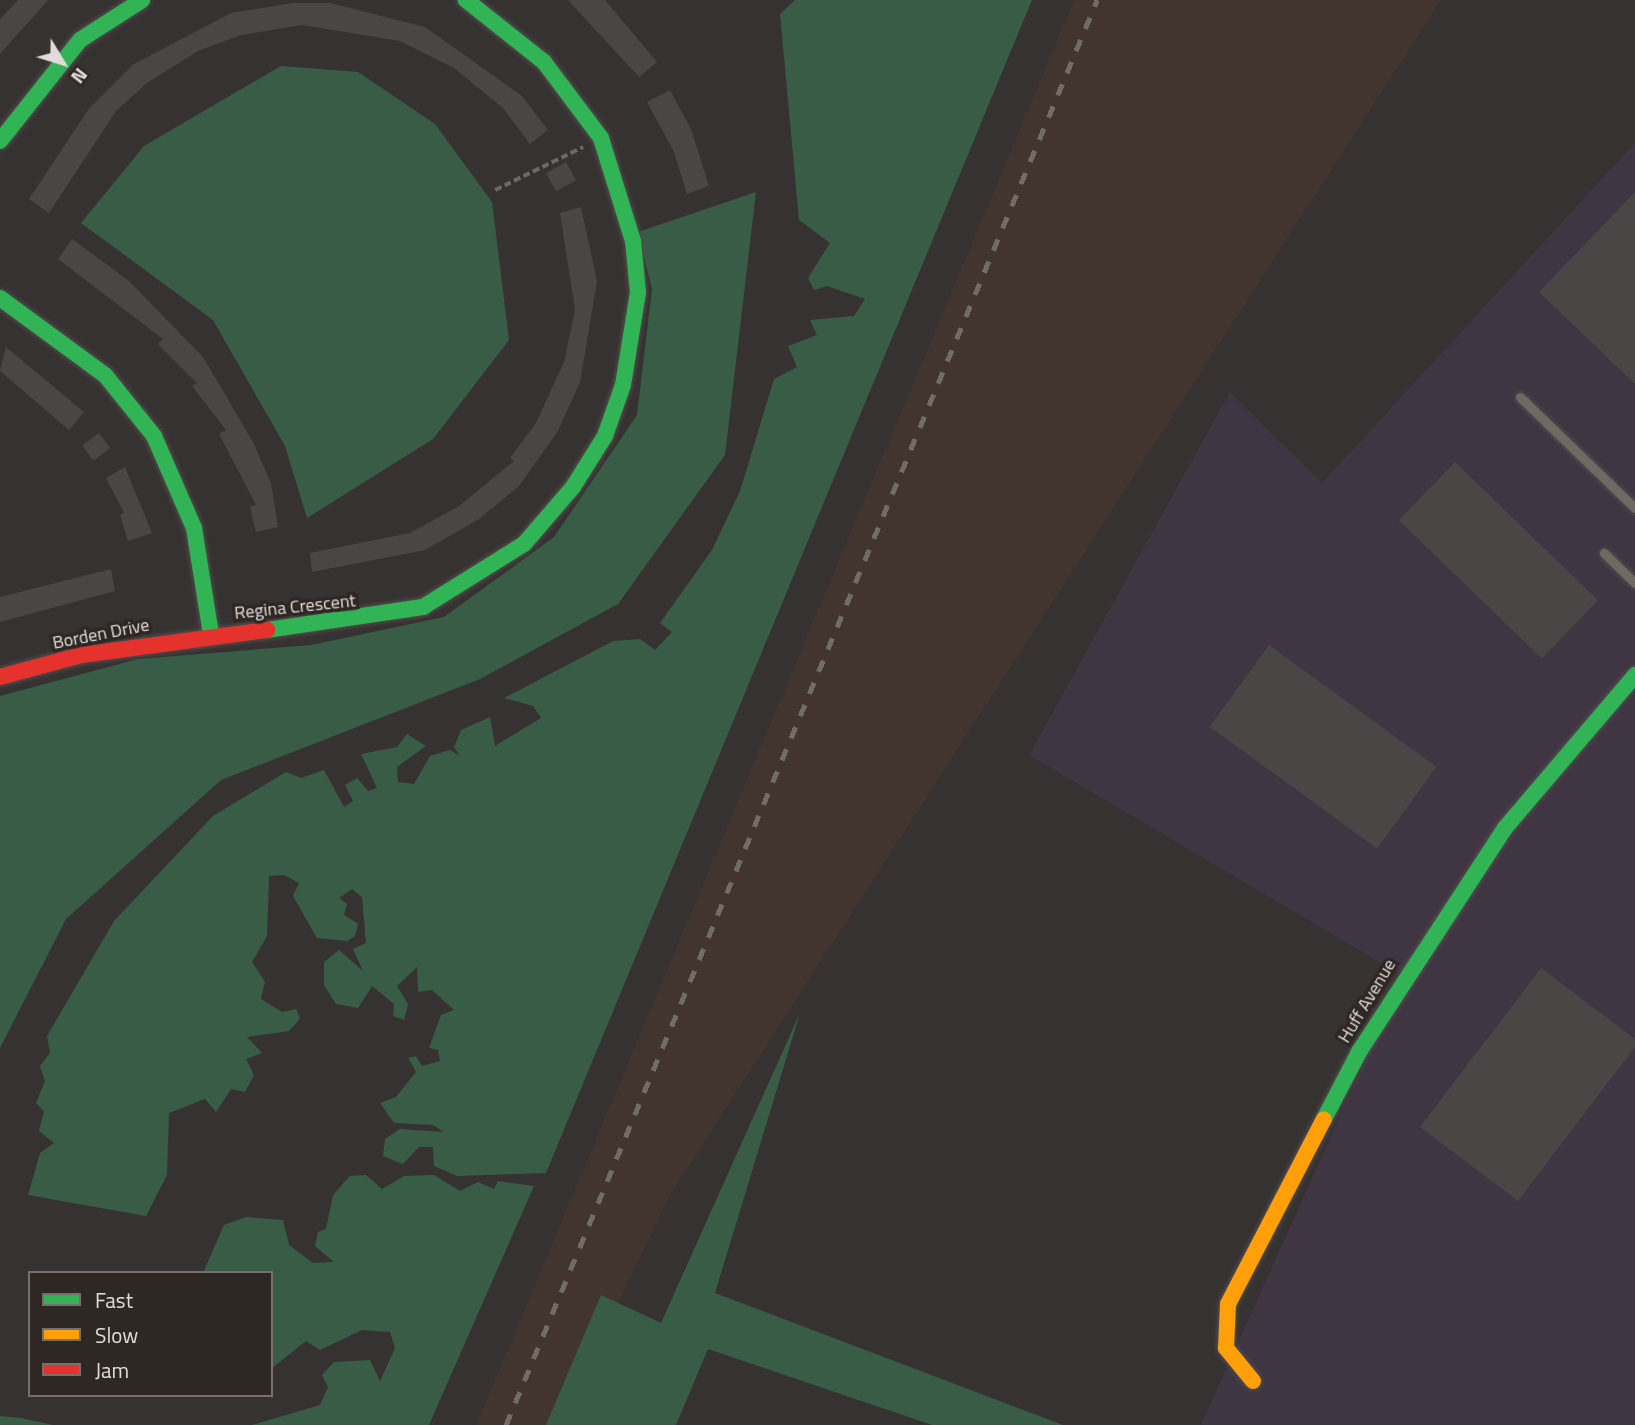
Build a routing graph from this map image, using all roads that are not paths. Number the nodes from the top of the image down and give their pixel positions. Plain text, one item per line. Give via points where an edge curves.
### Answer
1 (142, 0) edge
2 (466, 0) edge
3 (0, 141) edge
4 (0, 298) edge
5 (1520, 397) dead end
6 (1635, 509) edge
7 (1604, 553) dead end
8 (1635, 583) edge
9 (211, 634) junction
10 (1635, 675) edge
11 (0, 677) edge
12 (1253, 1381) dead end

1 - 3 street via 80,40
2 - 9 street, Regina Crescent via 544,62 601,138 633,242 638,292 623,385 605,436 573,487 524,544 423,607 332,625
4 - 9 street via 104,375 154,436 194,528
5 - 6 lane
7 - 8 lane
9 - 11 street, Borden Drive via 81,655
10 - 12 street, Huff Avenue via 1505,828 1359,1052 1228,1304 1226,1348

